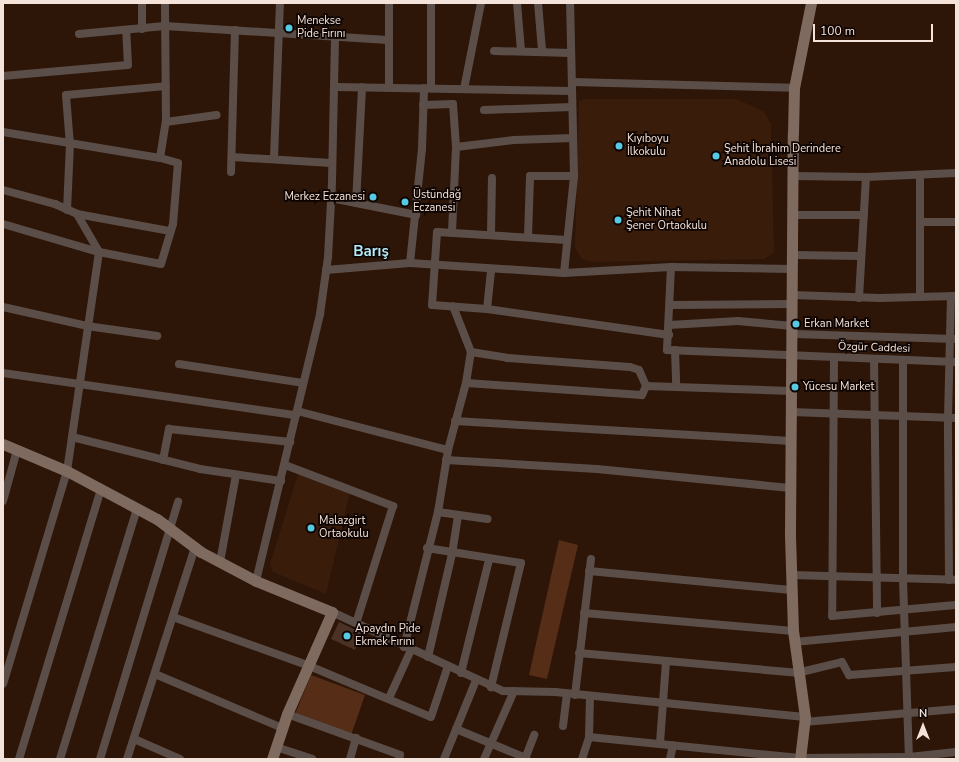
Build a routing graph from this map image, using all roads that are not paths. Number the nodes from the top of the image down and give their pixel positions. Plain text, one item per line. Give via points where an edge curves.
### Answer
1 (142, 3) edge
2 (165, 3) edge
3 (280, 3) edge
4 (389, 3) edge
5 (431, 3) edge
6 (481, 3) edge
7 (517, 3) edge
8 (538, 3) edge
9 (570, 3) edge
10 (811, 3) edge
11 (165, 26) junction
12 (142, 29) junction
13 (236, 30) junction
14 (126, 31) junction
15 (278, 33) junction
16 (79, 34) dead end
17 (335, 37) junction
18 (388, 40) junction
19 (542, 50) junction
20 (494, 51) dead end
21 (521, 51) junction
22 (571, 53) junction
23 (3, 76) edge
24 (166, 86) junction
25 (362, 86) junction
26 (389, 86) junction
27 (572, 86) junction
28 (336, 87) junction
29 (427, 88) junction
30 (794, 88) junction
31 (464, 89) junction
32 (423, 105) junction
33 (572, 107) junction
34 (484, 110) dead end
35 (217, 115) dead end
36 (166, 122) junction
37 (3, 132) edge
38 (573, 138) junction
39 (70, 145) junction
40 (456, 147) junction
41 (232, 157) junction
42 (160, 158) junction
43 (274, 158) junction
44 (331, 163) junction
45 (231, 172) dead end
46 (956, 173) edge
47 (920, 175) junction
48 (574, 176) junction
49 (793, 176) junction
50 (866, 177) junction
51 (492, 178) dead end
52 (3, 190) edge
53 (331, 198) junction
54 (356, 203) junction
55 (67, 210) junction
56 (77, 214) junction
57 (416, 215) junction
58 (792, 215) junction
59 (864, 215) junction
60 (920, 222) junction
61 (956, 222) edge
62 (3, 224) edge
63 (170, 232) junction
64 (452, 233) junction
65 (491, 234) junction
66 (528, 238) junction
67 (567, 240) junction
68 (99, 252) junction
69 (793, 255) junction
70 (861, 256) junction
71 (410, 263) junction
72 (436, 266) junction
73 (671, 267) junction
74 (793, 269) junction
75 (326, 270) junction
76 (491, 271) junction
77 (564, 273) junction
78 (954, 296) edge
79 (920, 297) junction
80 (859, 298) junction
81 (793, 300) junction
82 (670, 305) junction
83 (453, 306) junction
84 (3, 307) edge
85 (488, 309) junction
86 (669, 325) junction
87 (87, 326) junction
88 (793, 330) junction
89 (157, 336) dead end
90 (669, 336) junction
91 (954, 339) edge
92 (675, 350) junction
93 (471, 352) junction
94 (792, 357) junction
95 (834, 358) junction
96 (874, 359) junction
97 (903, 360) junction
98 (954, 361) edge
99 (179, 364) dead end
100 (3, 373) edge
101 (303, 382) junction
102 (466, 383) junction
103 (79, 386) junction
104 (646, 386) junction
105 (676, 387) junction
106 (791, 391) junction
107 (791, 412) junction
108 (297, 413) junction
109 (834, 414) junction
110 (875, 415) junction
111 (904, 416) junction
112 (952, 418) edge
113 (455, 421) junction
114 (72, 437) junction
115 (790, 441) junction
116 (290, 442) junction
117 (3, 444) edge
118 (17, 450) junction
119 (448, 450) junction
120 (163, 460) junction
121 (446, 460) junction
122 (952, 463) edge
123 (285, 465) junction
124 (67, 471) junction
125 (236, 475) junction
126 (281, 481) junction
127 (790, 488) junction
128 (101, 489) junction
129 (3, 501) edge
130 (178, 502) dead end
131 (137, 509) junction
132 (438, 512) junction
133 (458, 515) junction
134 (488, 519) dead end
135 (952, 519) edge
136 (170, 529) junction
137 (195, 547) junction
138 (426, 548) junction
139 (452, 554) junction
140 (591, 559) dead end
141 (489, 560) junction
142 (220, 562) junction
143 (589, 571) junction
144 (792, 575) junction
145 (832, 577) junction
146 (876, 577) junction
147 (903, 579) junction
148 (952, 580) edge
149 (256, 581) junction
150 (791, 590) junction
151 (956, 605) edge
152 (904, 611) junction
153 (332, 612) junction
154 (584, 613) junction
155 (877, 613) junction
156 (173, 617) junction
157 (356, 623) junction
158 (956, 628) edge
159 (905, 632) junction
160 (793, 637) junction
161 (407, 648) junction
162 (578, 653) junction
163 (428, 657) junction
164 (666, 662) junction
165 (307, 665) junction
166 (448, 666) junction
167 (956, 667) edge
168 (906, 670) junction
169 (461, 673) junction
170 (796, 673) junction
171 (155, 674) junction
172 (476, 680) junction
173 (3, 684) edge
174 (491, 687) junction
175 (514, 691) junction
176 (571, 694) junction
177 (590, 697) junction
178 (389, 698) junction
179 (663, 703) junction
180 (956, 709) edge
181 (908, 713) junction
182 (287, 714) junction
183 (805, 719) junction
184 (563, 726) dead end
185 (282, 728) junction
186 (456, 729) junction
187 (534, 735) dead end
188 (589, 737) junction
189 (356, 738) junction
190 (134, 739) junction
191 (660, 743) junction
192 (490, 744) junction
193 (673, 745) junction
194 (276, 747) junction
195 (956, 752) edge
196 (525, 758) edge
197 (909, 758) edge
198 (19, 759) edge
199 (60, 759) edge
200 (100, 759) edge
201 (127, 759) edge
202 (180, 759) edge
203 (272, 759) edge
204 (312, 759) edge
205 (350, 759) edge
206 (399, 759) edge
207 (444, 759) edge
208 (484, 759) edge
209 (582, 759) edge
210 (670, 759) edge
211 (800, 759) edge

1 - 12 street
2 - 11 street
3 - 15 street
4 - 18 street
5 - 29 street
6 - 31 street
7 - 21 street
8 - 19 street
9 - 22 street
10 - 30 main road
11 - 12 street
11 - 13 street
11 - 24 street
12 - 14 street
13 - 15 street
13 - 41 street
14 - 16 street
14 - 23 street via 128,65
15 - 17 street
15 - 43 street
17 - 18 street
17 - 28 street
18 - 26 street
19 - 21 street
19 - 22 street
20 - 21 street
22 - 27 street
24 - 36 street
24 - 39 street via 66,95
25 - 26 street
25 - 28 street
25 - 54 street
26 - 29 street
27 - 30 street
27 - 31 street
27 - 33 street
28 - 44 street
29 - 31 street
29 - 32 street
30 - 49 main road
32 - 40 street via 453,104
32 - 57 street
33 - 34 street
33 - 38 street
35 - 36 street
36 - 42 street
37 - 39 street
38 - 40 street via 514,140
38 - 48 street
39 - 42 street
39 - 55 street
40 - 64 street
41 - 43 street
41 - 45 street
42 - 63 street via 178,163
43 - 44 street
44 - 53 street
46 - 47 street
47 - 50 street
47 - 60 street
48 - 66 street via 530,176
48 - 67 street
49 - 50 street
49 - 58 main road
50 - 59 street
51 - 65 street
52 - 55 street
53 - 54 street
53 - 75 street
54 - 57 street
55 - 56 street
56 - 63 street
56 - 68 street
57 - 71 street
58 - 59 street
58 - 69 main road
59 - 70 street
60 - 61 street
60 - 79 street
62 - 68 street
63 - 68 street via 161,264
64 - 65 street
64 - 72 street via 437,232
65 - 66 street
66 - 67 street
67 - 77 street
68 - 87 street
69 - 70 street
69 - 74 main road
70 - 80 street
71 - 72 street
71 - 75 street
72 - 76 street
72 - 83 street via 432,304
73 - 74 street
73 - 77 street
73 - 82 street
74 - 81 main road
75 - 101 street via 320,314
76 - 77 street
76 - 85 street
78 - 79 street
78 - 91 street
79 - 80 street
80 - 81 street
81 - 82 street
81 - 88 main road
82 - 86 street
83 - 85 street
83 - 93 street
84 - 87 street
85 - 90 street
86 - 88 street via 738,321
86 - 90 street
87 - 89 street
87 - 103 street
88 - 91 street
88 - 94 main road
90 - 92 street via 667,350
91 - 98 street
92 - 94 street, Özgür Caddesi
92 - 105 street
93 - 102 street
93 - 104 street via 507,358 630,367 639,370
94 - 95 street, Özgür Caddesi
94 - 106 main road
95 - 96 street, Özgür Caddesi
95 - 109 street
96 - 97 street, Özgür Caddesi
96 - 110 street
97 - 98 street, Özgür Caddesi
97 - 111 street
98 - 112 street
99 - 101 street
100 - 103 street
101 - 108 street
102 - 104 street via 642,395
102 - 113 street
103 - 108 street
103 - 114 street
104 - 105 street
105 - 106 street
106 - 107 main road
107 - 109 street
107 - 115 main road
108 - 116 street
108 - 119 street
109 - 110 street
109 - 145 street
110 - 111 street
110 - 146 street
111 - 112 street
111 - 147 street
112 - 122 street
113 - 115 street
113 - 119 street
114 - 120 street
114 - 124 street
115 - 127 main road
116 - 120 street via 169,429
116 - 123 street
117 - 118 main road
118 - 124 main road
118 - 129 street
119 - 121 street
120 - 125 street
121 - 127 street via 597,469
121 - 132 street
122 - 135 street
123 - 126 street
123 - 157 street via 393,506
124 - 128 main road
124 - 173 street
125 - 126 street
125 - 142 street
126 - 149 street
127 - 144 main road
128 - 131 main road
128 - 198 street
130 - 136 street
131 - 136 main road
131 - 199 street
132 - 133 street
132 - 138 street
133 - 134 street
133 - 139 street
135 - 148 street
136 - 137 main road
136 - 200 street
137 - 142 main road
137 - 156 street
138 - 139 street
138 - 161 street
139 - 141 street
139 - 163 street
140 - 143 street
141 - 169 street
141 - 174 street via 521,564
142 - 149 main road
143 - 150 street
143 - 154 street
144 - 145 street
144 - 150 main road
145 - 146 street
145 - 155 street via 832,616
146 - 147 street
146 - 155 street
147 - 148 street
147 - 152 street
149 - 153 main road
150 - 160 main road
151 - 152 street
152 - 155 street
152 - 159 street
153 - 157 street
153 - 165 main road
154 - 160 street
154 - 162 street
156 - 165 street
156 - 171 street
157 - 161 street
158 - 159 street
159 - 160 street
159 - 168 street
160 - 170 main road
161 - 163 street
161 - 178 street
162 - 164 street
162 - 176 street
163 - 166 street
164 - 170 street
164 - 179 street
165 - 178 street
165 - 182 main road
166 - 169 street
166 - 178 street via 431,717
167 - 168 street
168 - 170 street via 849,675 842,662
168 - 181 street
169 - 172 street
170 - 183 main road
171 - 185 street
171 - 190 street
172 - 174 street
172 - 186 street
174 - 175 street
175 - 176 street
175 - 192 street
176 - 177 street
176 - 184 street
177 - 179 street
177 - 188 street
179 - 183 street
179 - 191 street
180 - 181 street
181 - 183 street
181 - 197 street
182 - 185 main road
182 - 189 street
183 - 211 main road
185 - 194 main road
186 - 192 street
186 - 207 street
187 - 196 street
188 - 191 street
188 - 209 street
189 - 205 street
189 - 206 street via 400,755
190 - 201 street
190 - 202 street
191 - 193 street
192 - 196 street
192 - 208 street
193 - 210 street
193 - 211 street
194 - 203 main road
194 - 204 street
195 - 197 street
197 - 211 street

